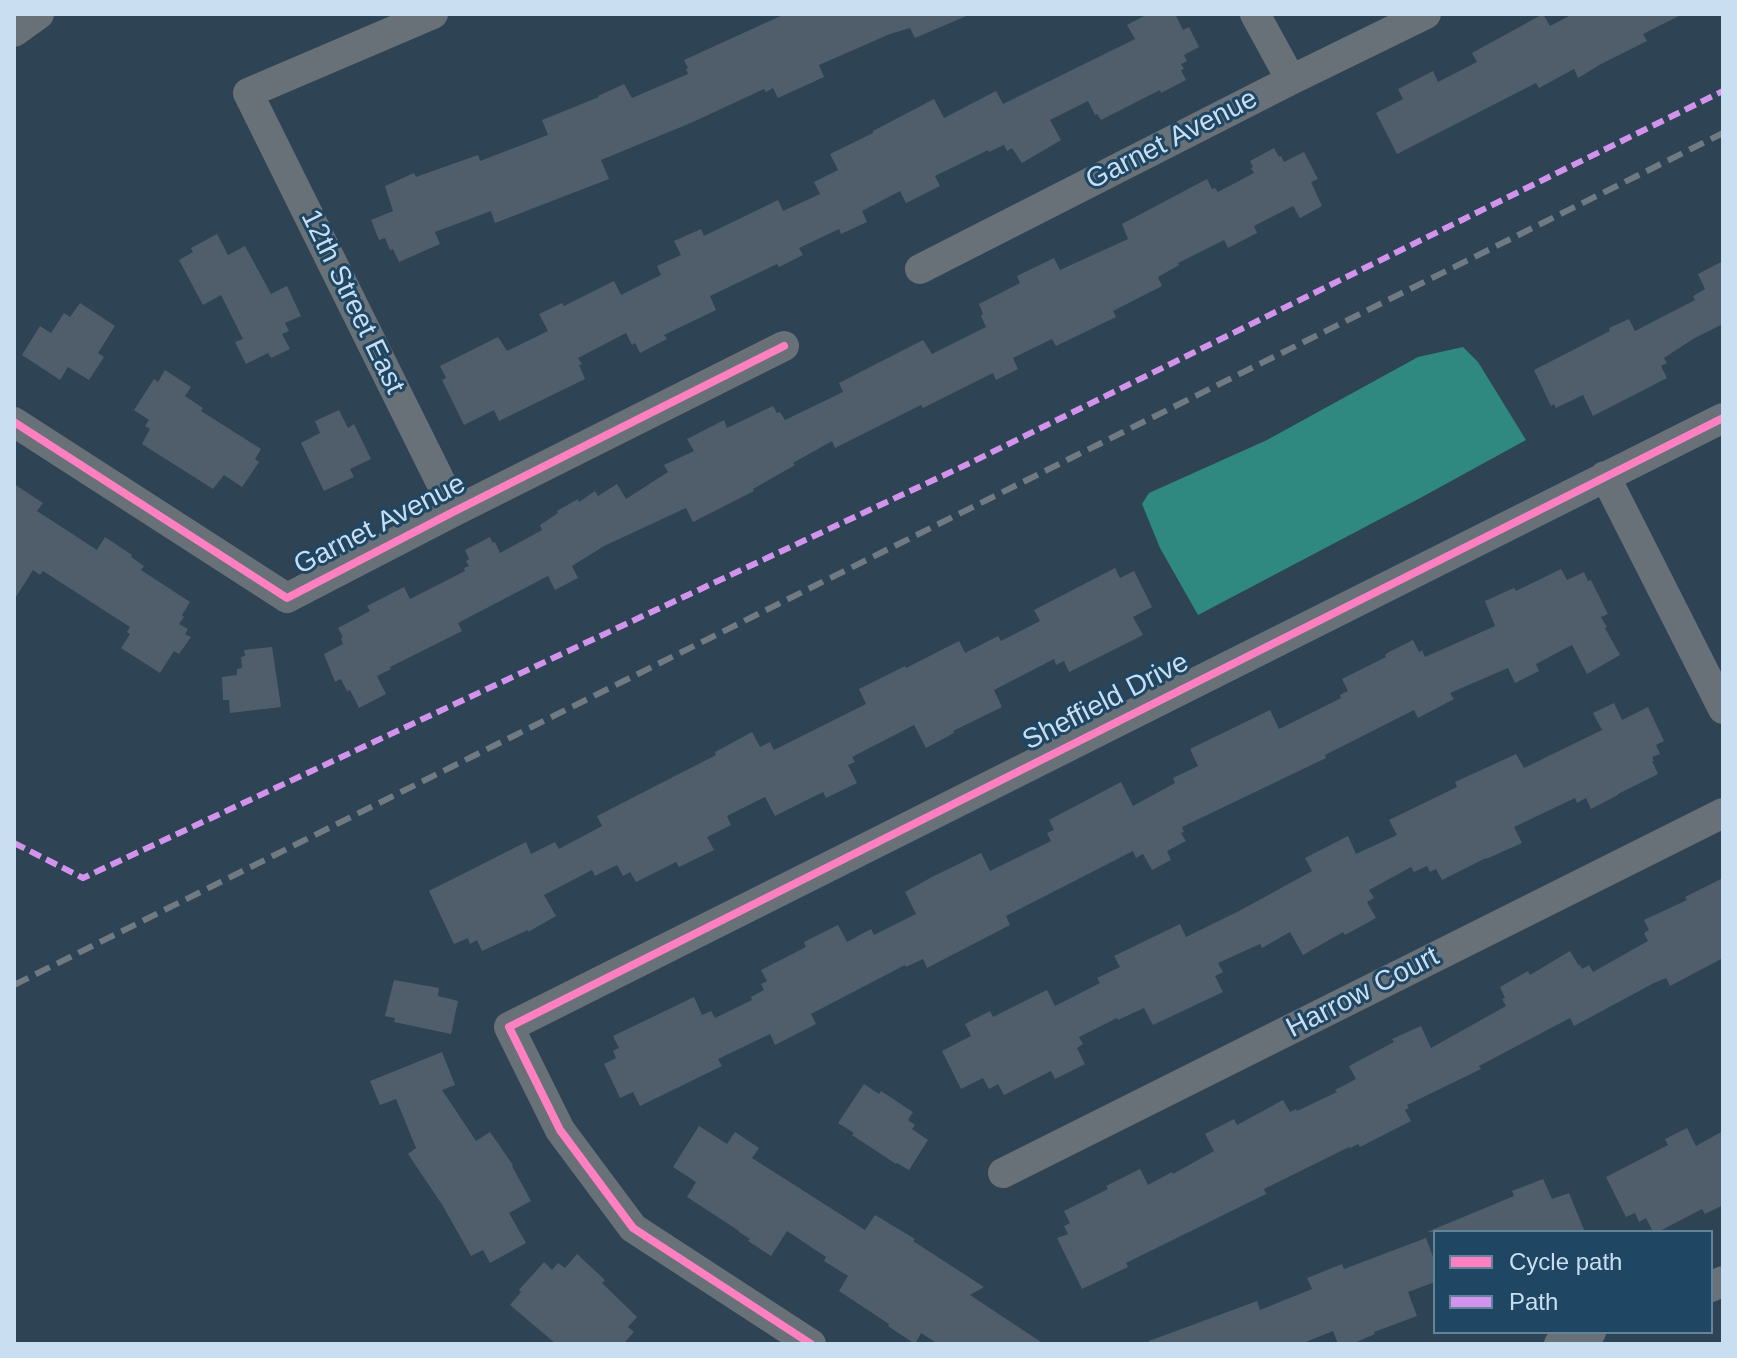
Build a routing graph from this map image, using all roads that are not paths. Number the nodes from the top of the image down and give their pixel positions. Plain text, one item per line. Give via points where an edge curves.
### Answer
1 (433, 14) edge
2 (1255, 14) edge
3 (1426, 14) edge
4 (1291, 80) junction
5 (920, 269) dead end
6 (784, 346) dead end
7 (1723, 418) edge
8 (14, 422) edge
9 (1605, 476) junction
10 (455, 511) junction
11 (1723, 709) edge
12 (1723, 813) edge
13 (1003, 1173) dead end
14 (1586, 1334) edge
15 (811, 1344) edge
16 (1559, 1344) edge

1 - 10 street, 12th Street East via 248,93
2 - 4 street
3 - 4 street, Garnet Avenue
4 - 5 street, Garnet Avenue
6 - 10 street, Garnet Avenue
7 - 9 street, Sheffield Drive
8 - 10 street, Garnet Avenue via 287,598
9 - 11 street
9 - 15 street, Sheffield Drive via 509,1027 560,1130 633,1228
12 - 13 street, Harrow Court
14 - 16 street

